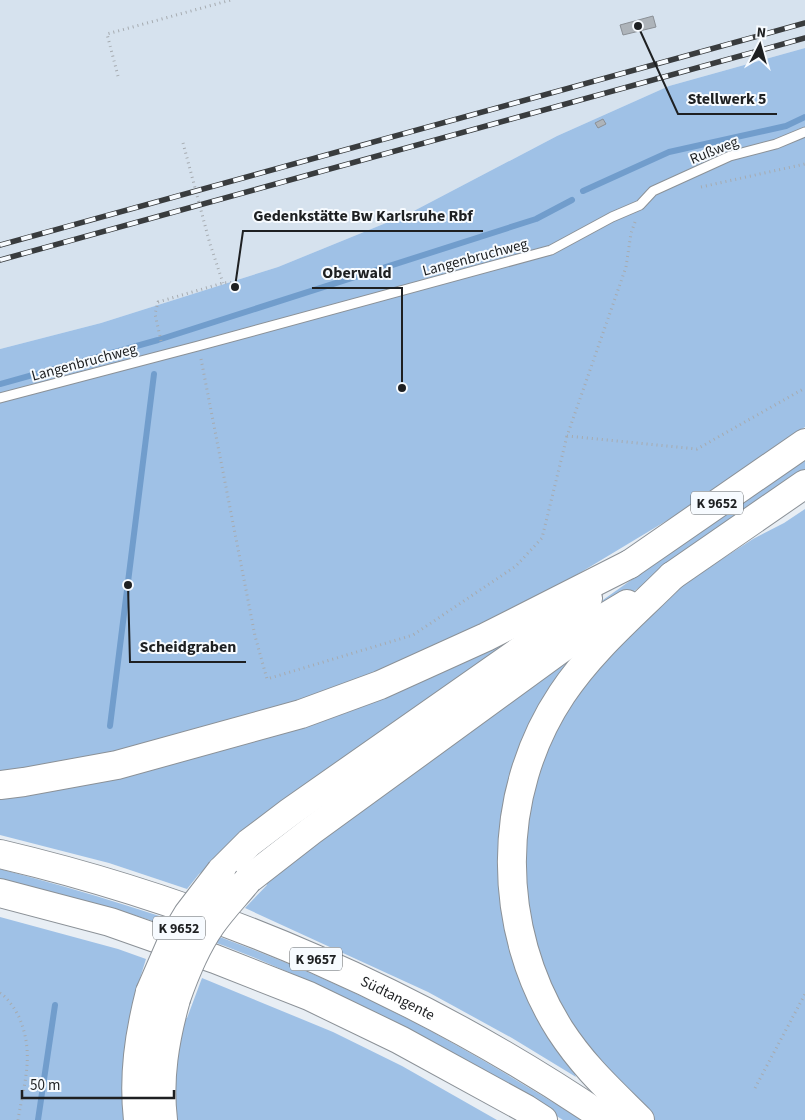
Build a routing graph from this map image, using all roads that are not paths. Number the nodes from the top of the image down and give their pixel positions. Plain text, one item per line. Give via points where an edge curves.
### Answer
1 (805, 132) edge
2 (640, 205) joint
3 (0, 398) edge
4 (805, 443) edge
5 (805, 484) edge
6 (630, 564) junction
7 (672, 576) junction
8 (0, 785) edge
9 (0, 854) edge
10 (0, 893) edge
11 (163, 996) junction
12 (534, 1116) edge
13 (138, 1120) edge
14 (163, 1120) edge
15 (607, 1120) edge
16 (640, 1120) edge

1 - 2 lane, Rußweg via 776,144 730,156 654,191
2 - 3 lane, Langenbruchweg via 551,250
4 - 6 main road, K 9652
5 - 7 main road, K 9652
6 - 8 main road via 468,645 380,685 301,714 117,765
6 - 11 main road, K 9652, bridge via 541,636 249,843 221,871 173,939
7 - 11 main road, bridge via 602,620 311,830 248,880 211,924 185,973
7 - 16 main road via 595,651 557,701 527,767 518,796 512,842 511,875 517,926 534,981 546,1007 585,1064
9 - 15 main road, Südtangente / K 9657 via 79,874 185,908 344,971 483,1043
10 - 12 main road, K 9657 via 110,922 309,996 400,1040
11 - 13 main road via 138,1049
11 - 14 main road

